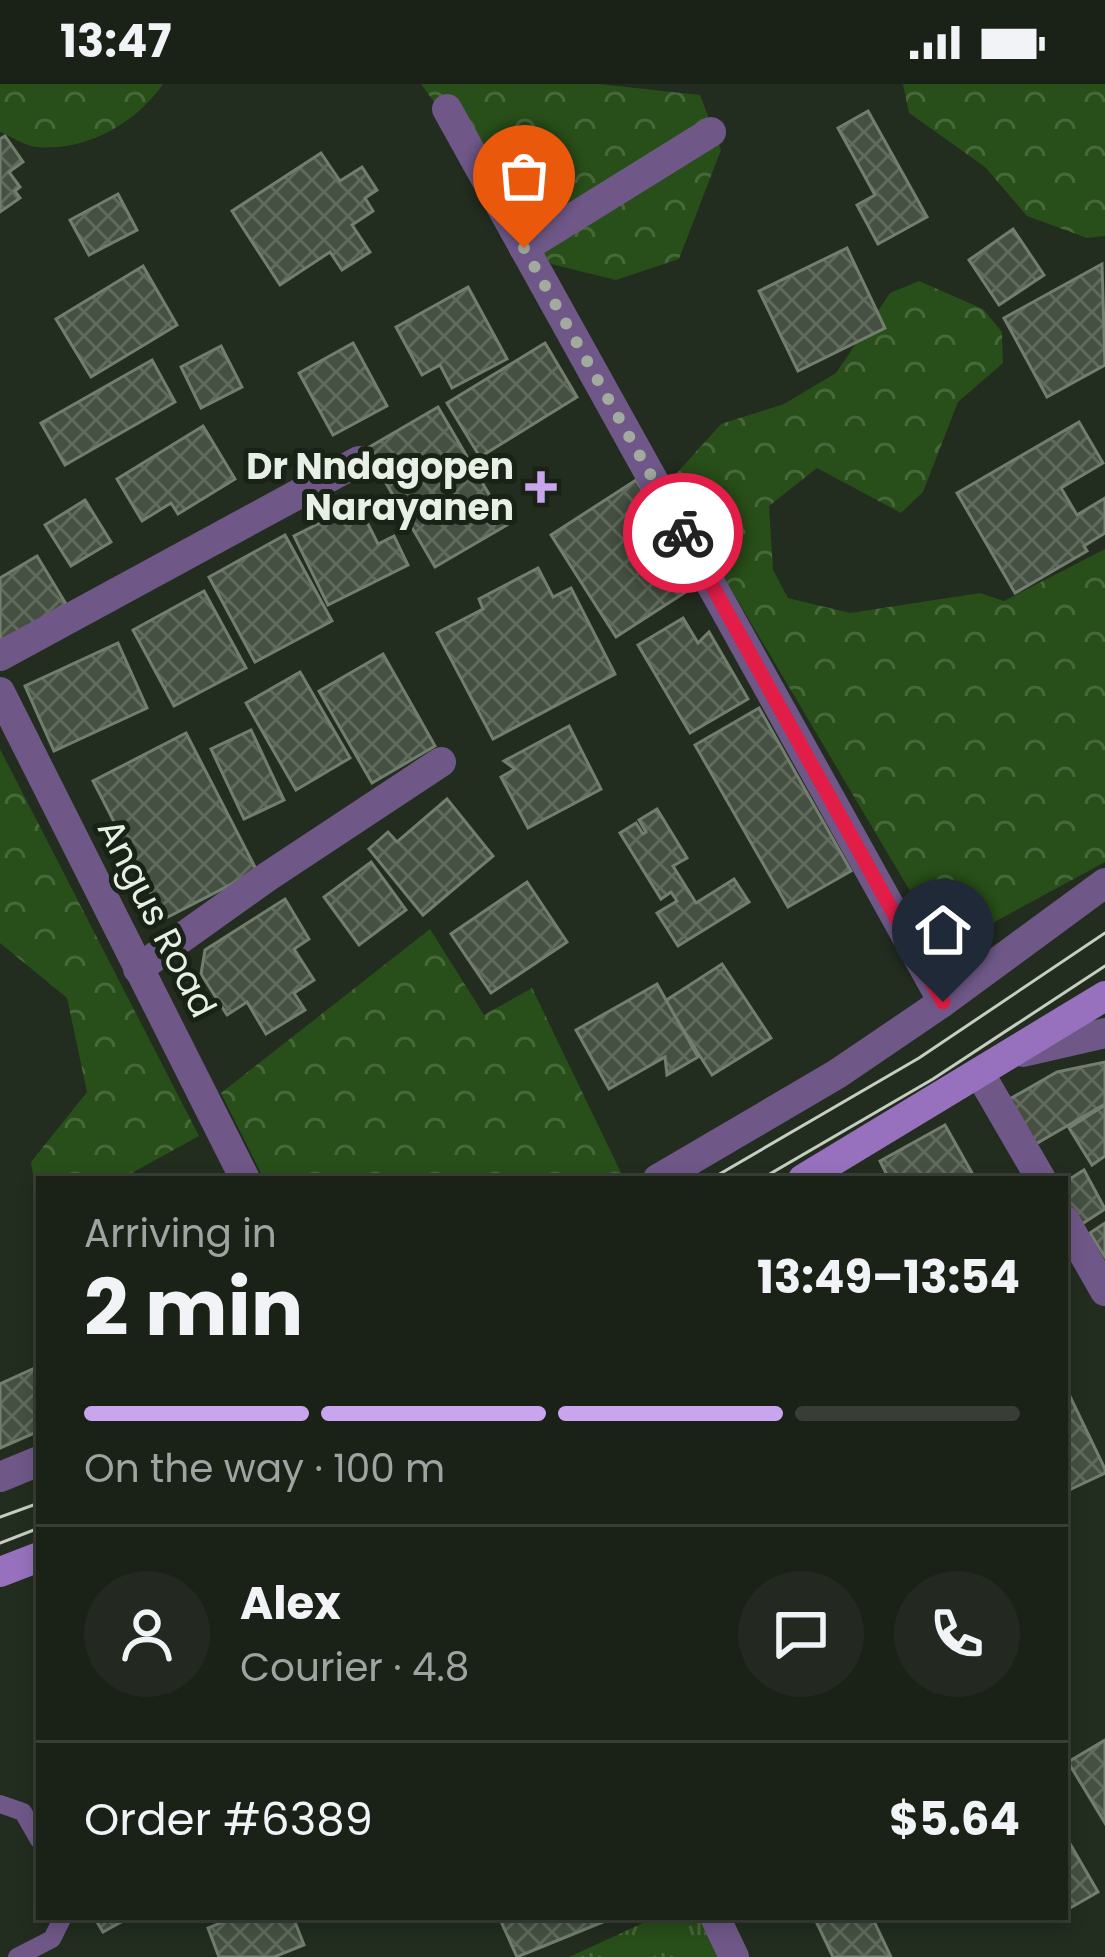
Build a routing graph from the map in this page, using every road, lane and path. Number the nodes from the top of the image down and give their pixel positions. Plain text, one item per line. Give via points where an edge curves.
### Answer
1 (447, 110) dead end
2 (711, 132) dead end
3 (524, 248) junction
4 (359, 461) dead end
5 (0, 656) edge
6 (0, 692) edge
7 (441, 762) dead end
8 (1105, 883) edge
9 (138, 969) junction
10 (1105, 996) edge
11 (943, 1002) junction
12 (1105, 1033) edge
13 (1009, 1056) junction
14 (980, 1073) junction
15 (243, 1176) edge
16 (663, 1176) edge
17 (808, 1176) edge
18 (1039, 1176) edge
19 (1068, 1226) edge
20 (1105, 1291) edge
21 (36, 1462) edge
22 (0, 1477) edge
23 (36, 1558) edge
24 (0, 1572) edge
25 (0, 1804) edge
26 (36, 1835) edge
27 (62, 1920) edge
28 (716, 1920) edge
29 (17, 1957) edge
30 (734, 1957) edge

1 - 3 street
2 - 3 street
3 - 11 street
4 - 5 street
6 - 9 street, Angus Road
7 - 9 street
8 - 11 street
9 - 15 street, Angus Road
10 - 13 street
11 - 16 street
12 - 13 street
13 - 14 street
14 - 17 street
14 - 18 street
19 - 20 street
21 - 22 street
23 - 24 street
25 - 26 lane via 23,1812
27 - 29 lane via 52,1939
28 - 30 street

